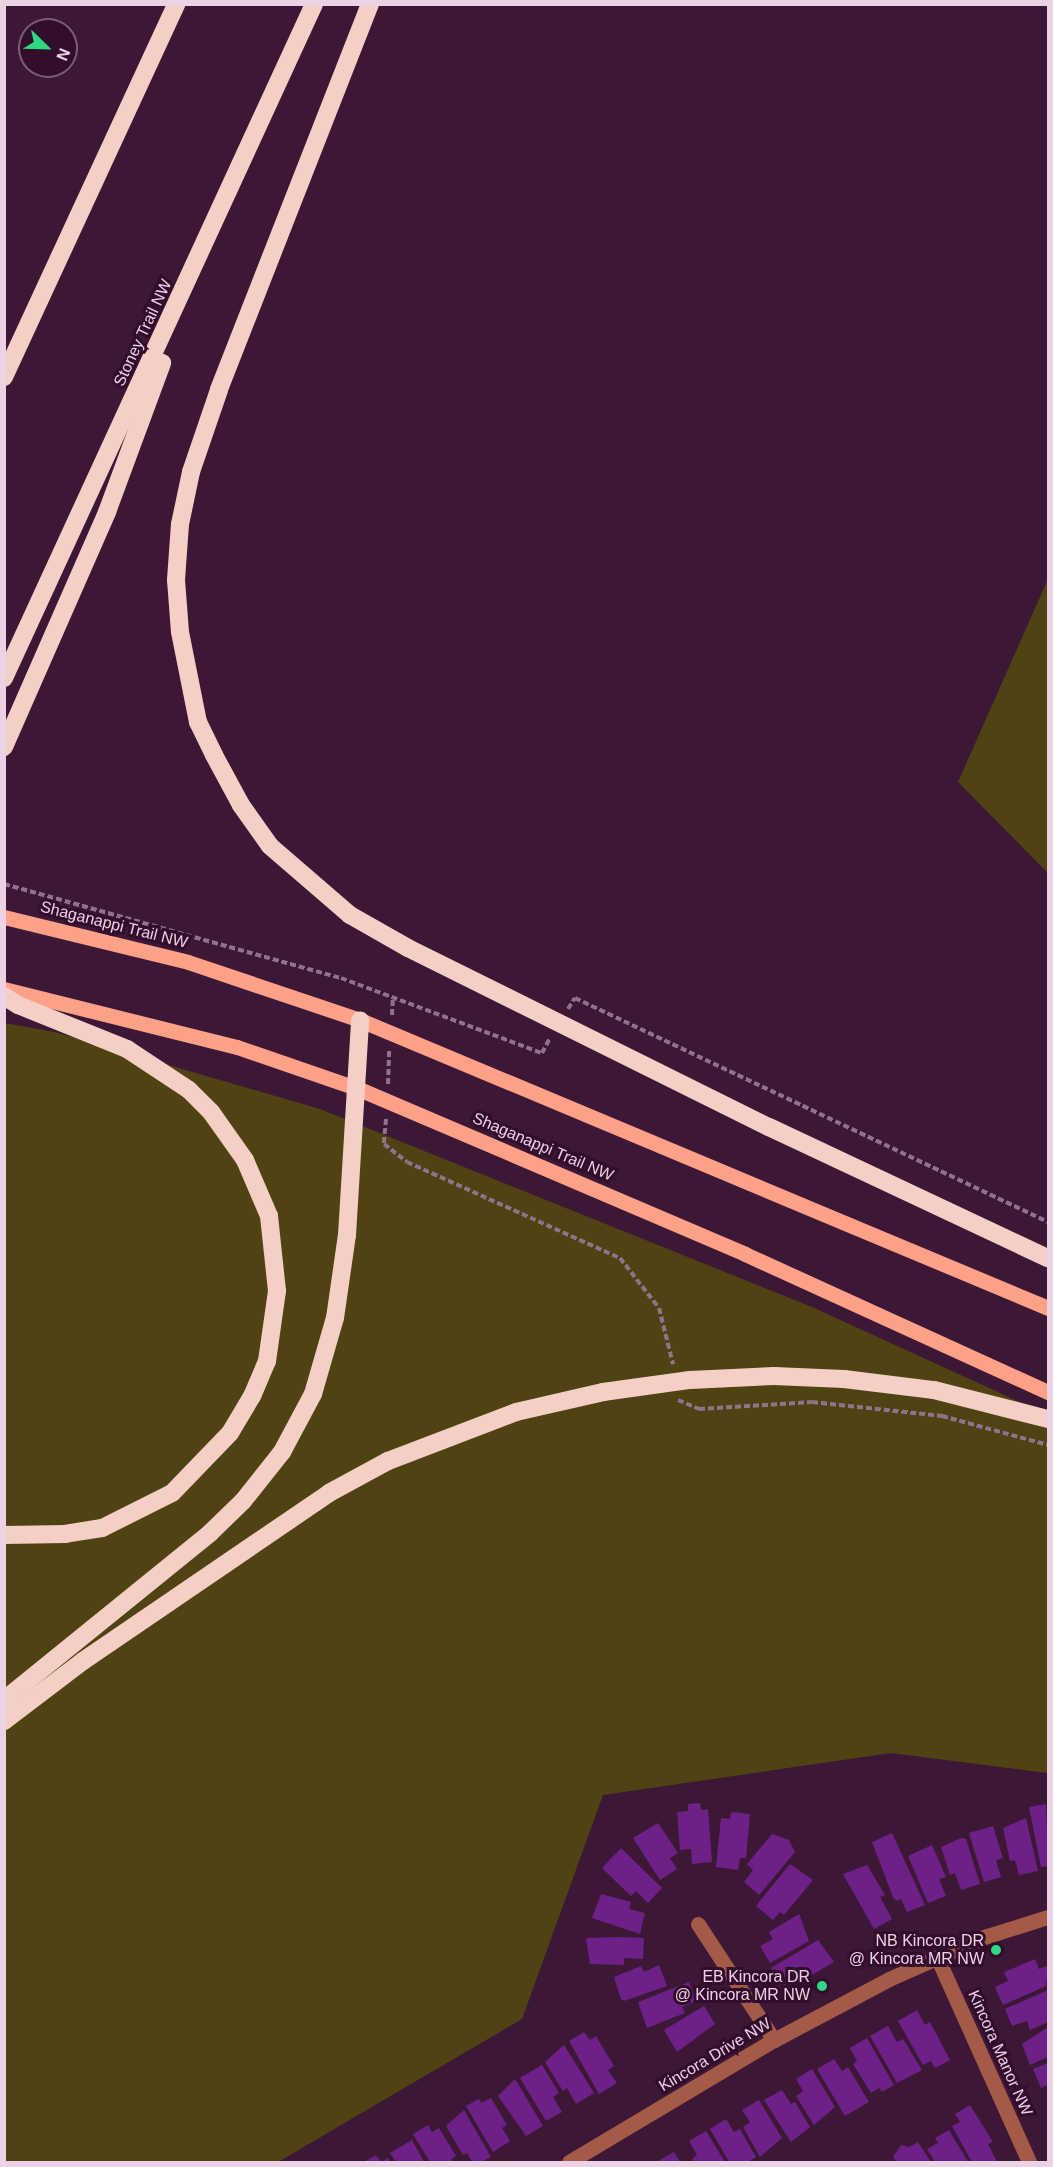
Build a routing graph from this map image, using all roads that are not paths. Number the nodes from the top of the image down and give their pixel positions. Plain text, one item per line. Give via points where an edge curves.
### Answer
1 (176, 4) edge
2 (314, 4) edge
3 (370, 4) edge
4 (208, 240) junction
5 (4, 377) edge
6 (4, 678) edge
7 (4, 747) edge
8 (8, 918) edge
9 (4, 989) edge
10 (4, 996) edge
11 (360, 1020) junction
12 (358, 1089) junction
13 (1048, 1258) edge
14 (1048, 1308) edge
15 (1048, 1392) edge
16 (1048, 1419) edge
17 (4, 1534) edge
18 (4, 1700) edge
19 (4, 1721) edge
20 (1048, 1917) edge
21 (698, 1924) dead end
22 (937, 1957) junction
23 (774, 2040) junction
24 (569, 2163) edge
25 (1029, 2163) edge

1 - 5 highway
2 - 4 highway, Stoney Trail NW
3 - 13 highway via 219,390 191,472 180,524 177,580 187,676 198,722 219,765 270,846 350,915 408,948 715,1101
4 - 6 highway, Stoney Trail NW
4 - 7 highway via 107,512
8 - 11 main road, Shaganappi Trail NW via 188,962
9 - 12 main road, Shaganappi Trail NW via 237,1047
10 - 17 highway via 127,1049 189,1090 211,1112 245,1160 269,1216 277,1290 267,1360 252,1396 230,1433 172,1492 102,1528 66,1534
11 - 12 highway
11 - 14 main road, Shaganappi Trail NW
12 - 15 main road, Shaganappi Trail NW via 745,1254
12 - 18 highway via 347,1235 335,1318 313,1394 282,1452 243,1502 210,1533
16 - 19 highway via 934,1390 844,1379 774,1376 677,1382 603,1392 516,1412 388,1461 320,1499 83,1661
20 - 22 street, Kincora Drive NW via 984,1936
21 - 23 street
22 - 23 street, Kincora Drive NW
22 - 25 street, Kincora Manor NW
23 - 24 street, Kincora Drive NW

